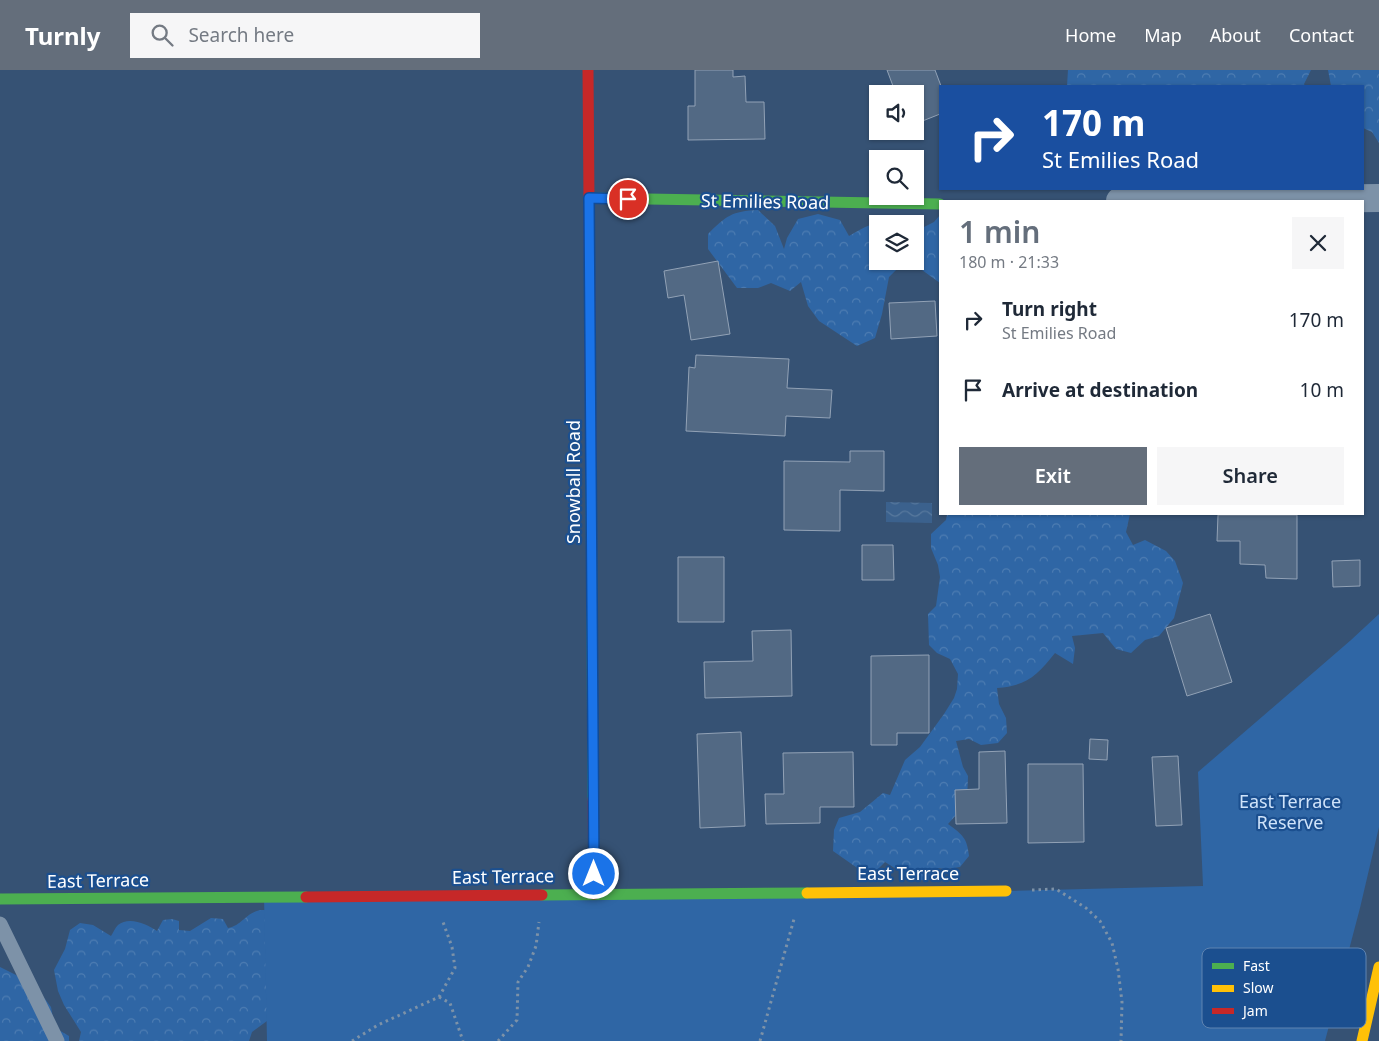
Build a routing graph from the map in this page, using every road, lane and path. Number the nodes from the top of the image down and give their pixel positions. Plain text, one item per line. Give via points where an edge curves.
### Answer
1 (588, 70) edge
2 (589, 198) junction
3 (1379, 198) edge
4 (1206, 200) edge
5 (939, 204) edge
6 (1006, 891) joint
7 (802, 892) junction
8 (541, 894) junction
9 (594, 894) junction
10 (443, 895) junction
11 (0, 899) edge
12 (0, 924) edge
13 (1379, 967) edge
14 (439, 997) junction
15 (1366, 1024) edge
16 (1365, 1028) edge
17 (57, 1041) edge
18 (352, 1041) edge
19 (463, 1041) edge
20 (498, 1041) edge
21 (760, 1041) edge
22 (1121, 1041) edge
23 (1362, 1041) edge

1 - 2 street, Snowball Road
2 - 5 street, St Emilies Road
2 - 9 street, Snowball Road
3 - 4 street
6 - 7 street, East Terrace
6 - 22 path via 1056,889 1100,921 1112,943 1118,969 1122,1002
7 - 9 street, East Terrace
7 - 21 path
8 - 9 street, East Terrace
8 - 10 street, East Terrace
8 - 20 path via 536,946 518,982 516,1020
10 - 11 street, East Terrace
10 - 14 path via 444,924 455,968
12 - 17 lane
13 - 15 street
14 - 18 path via 378,1025
14 - 19 path via 450,1003
16 - 23 street

